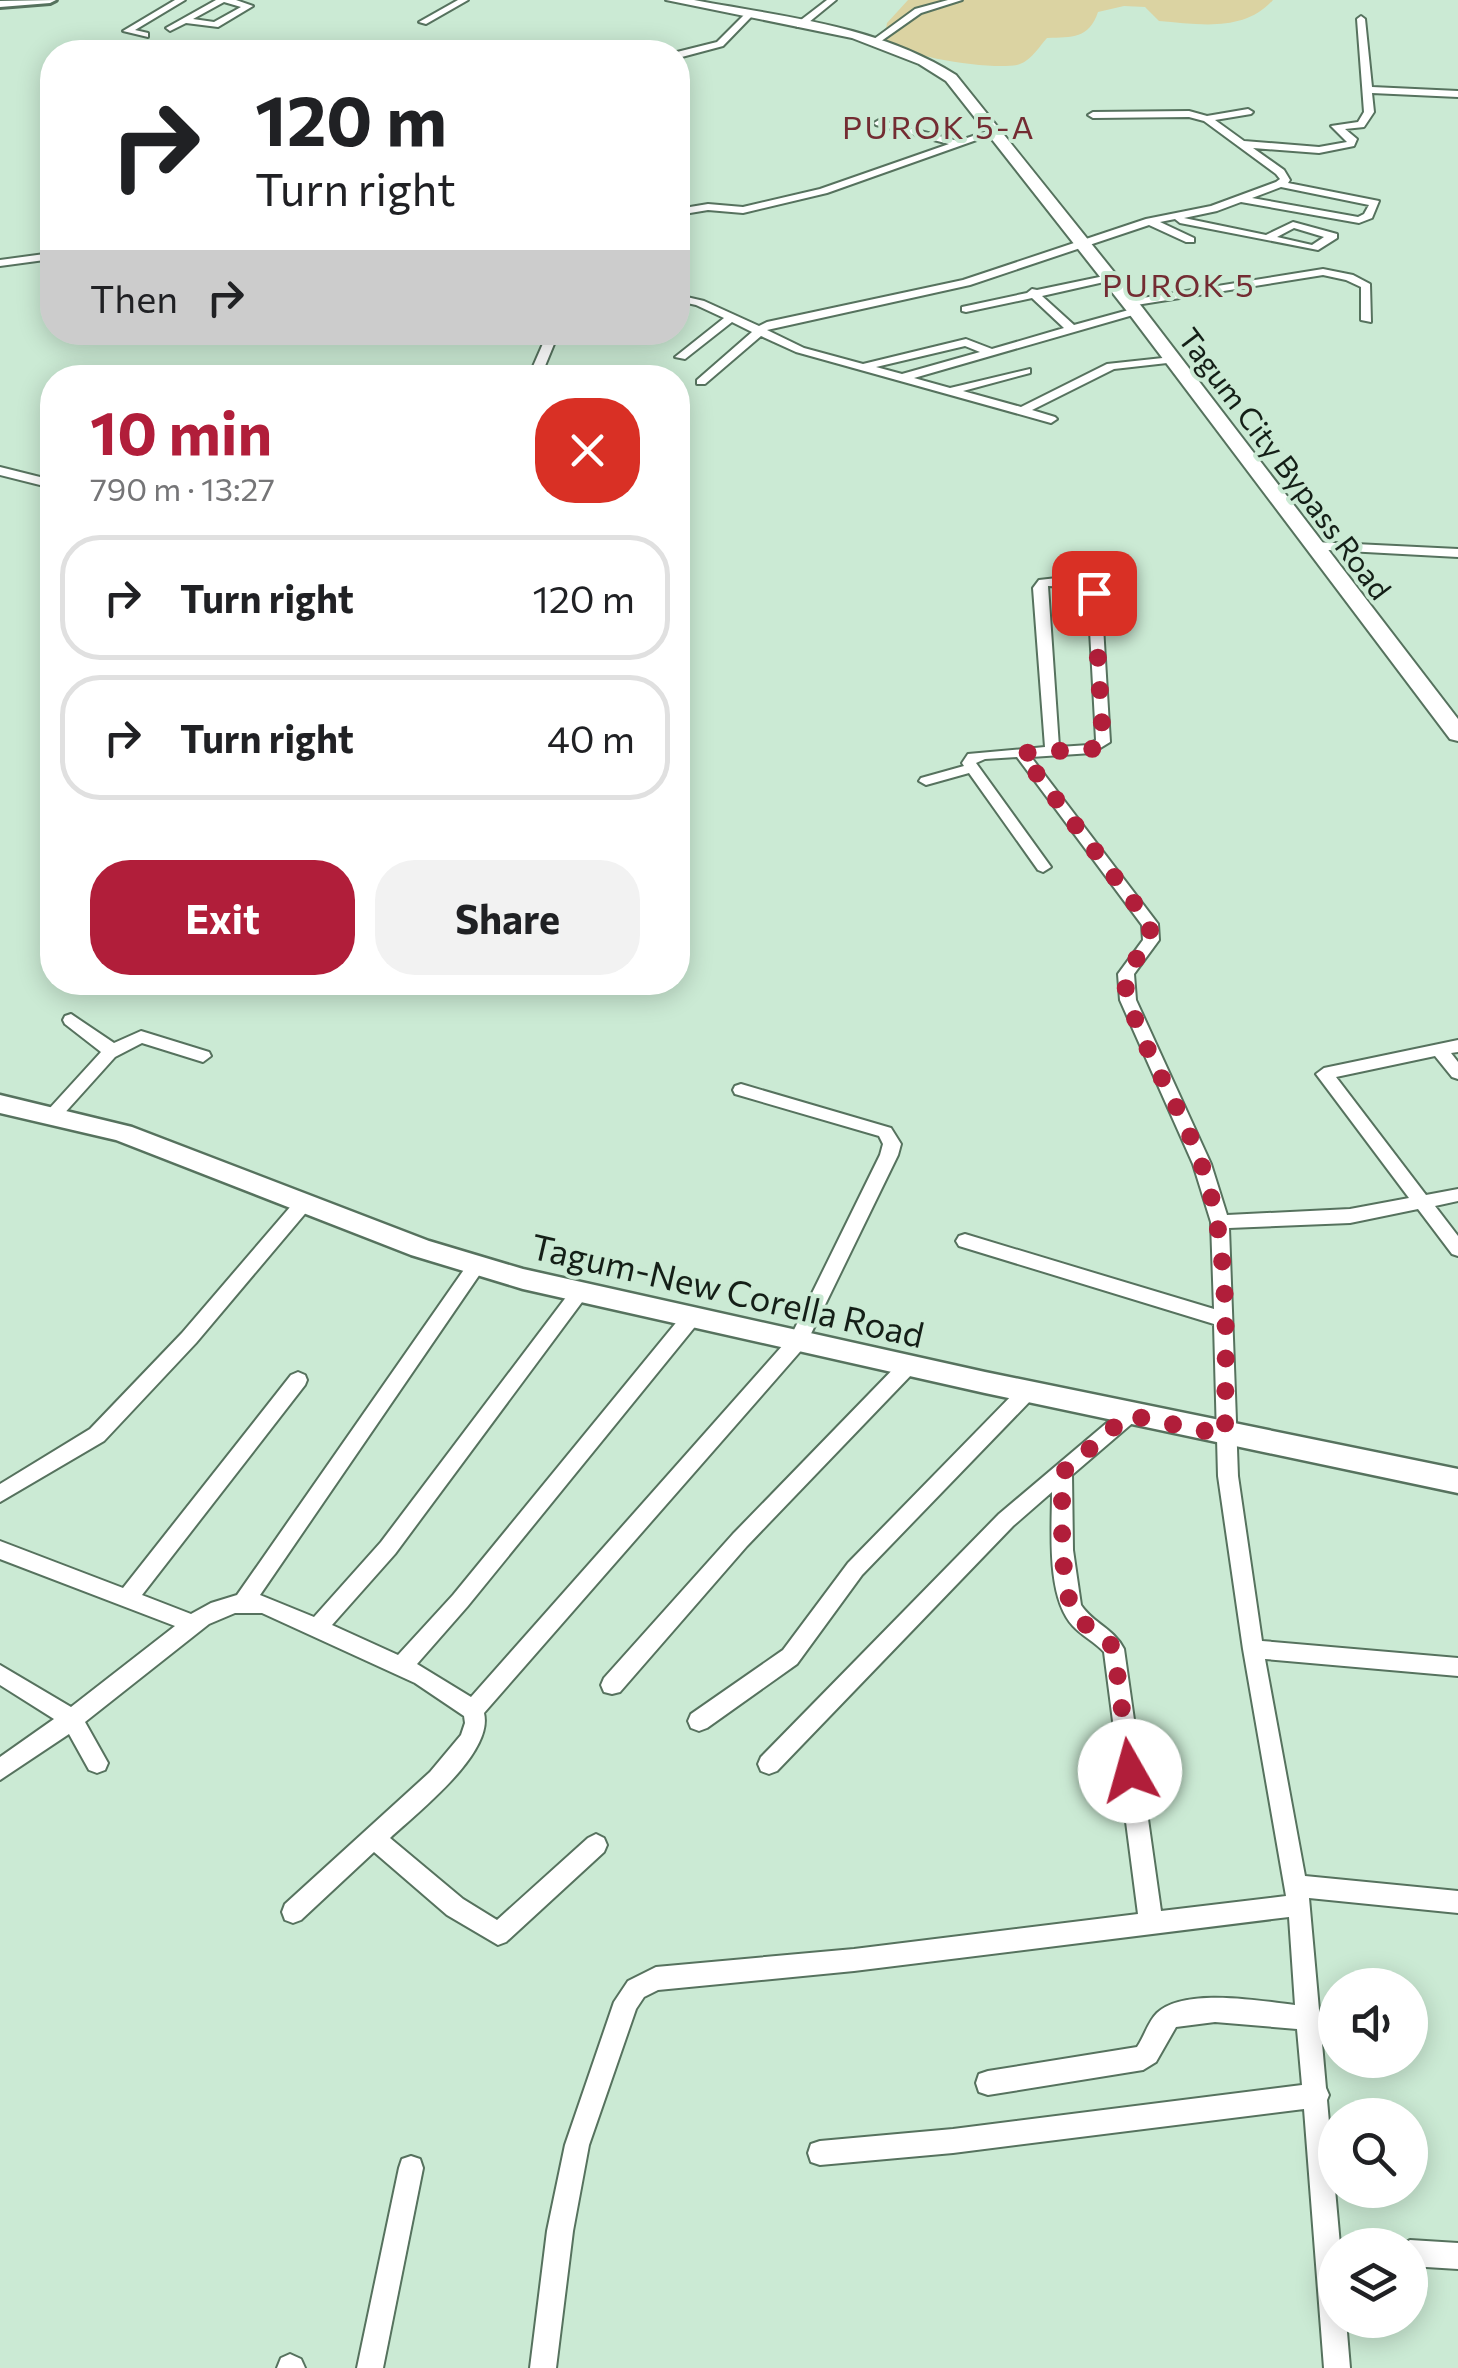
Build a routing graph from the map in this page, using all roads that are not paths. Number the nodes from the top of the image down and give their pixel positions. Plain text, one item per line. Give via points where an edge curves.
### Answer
1 (50, 0) edge
2 (182, 0) edge
3 (224, 0) edge
4 (464, 0) edge
5 (673, 0) edge
6 (832, 0) edge
7 (958, 0) edge
8 (0, 4) edge
9 (749, 16) junction
10 (1361, 19) dead end
11 (184, 20) junction
12 (424, 22) dead end
13 (800, 25) junction
14 (170, 28) dead end
15 (145, 35) dead end
16 (874, 42) junction
17 (690, 53) edge
18 (1369, 90) junction
19 (1458, 94) edge
20 (1248, 112) dead end
21 (1093, 114) dead end
22 (1207, 119) junction
23 (880, 123) dead end
24 (994, 132) junction
25 (958, 144) junction
26 (1240, 144) junction
27 (1280, 184) junction
28 (1241, 200) junction
29 (690, 203) edge
30 (708, 207) junction
31 (690, 210) edge
32 (1165, 219) junction
33 (1150, 221) junction
34 (1267, 238) junction
35 (1190, 240) dead end
36 (1083, 245) junction
37 (40, 258) edge
38 (0, 263) edge
39 (1109, 278) junction
40 (1032, 292) junction
41 (690, 301) edge
42 (1133, 307) junction
43 (966, 309) dead end
44 (730, 319) junction
45 (1367, 320) dead end
46 (1072, 329) junction
47 (757, 330) junction
48 (990, 352) junction
49 (681, 358) dead end
50 (1172, 360) junction
51 (862, 367) junction
52 (1026, 371) dead end
53 (905, 378) junction
54 (701, 382) dead end
55 (951, 391) junction
56 (1024, 410) junction
57 (1051, 419) dead end
58 (0, 471) edge
59 (40, 481) edge
60 (1314, 546) junction
61 (1458, 553) edge
62 (1458, 734) edge
63 (1052, 750) junction
64 (1021, 753) junction
65 (970, 768) junction
66 (926, 782) dead end
67 (1043, 867) dead end
68 (72, 1020) dead end
69 (1449, 1048) edge
70 (108, 1053) junction
71 (204, 1056) dead end
72 (1458, 1073) edge
73 (741, 1090) dead end
74 (0, 1104) edge
75 (55, 1113) junction
76 (1458, 1195) edge
77 (303, 1204) junction
78 (1422, 1204) junction
79 (1220, 1222) junction
80 (965, 1241) dead end
81 (1458, 1248) edge
82 (476, 1266) junction
83 (578, 1293) junction
84 (691, 1318) junction
85 (1225, 1320) junction
86 (798, 1341) junction
87 (908, 1366) junction
88 (298, 1380) dead end
89 (1027, 1392) junction
90 (1128, 1415) junction
91 (1225, 1435) junction
92 (1062, 1473) junction
93 (1458, 1482) edge
94 (0, 1494) edge
95 (0, 1550) edge
96 (128, 1598) junction
97 (244, 1602) junction
98 (193, 1624) junction
99 (319, 1626) junction
100 (1253, 1649) junction
101 (402, 1666) junction
102 (1458, 1668) edge
103 (0, 1674) edge
104 (612, 1685) dead end
105 (474, 1710) junction
106 (72, 1719) junction
107 (699, 1721) dead end
108 (97, 1763) dead end
109 (768, 1764) dead end
110 (0, 1770) edge
111 (375, 1839) junction
112 (596, 1844) dead end
113 (1297, 1895) junction
114 (1458, 1902) edge
115 (293, 1912) dead end
116 (1151, 1922) junction
117 (1310, 2018) junction
118 (988, 2083) dead end
119 (1318, 2095) junction
120 (820, 2153) dead end
121 (411, 2168) dead end
122 (1330, 2228) edge
123 (1428, 2254) edge
124 (1458, 2256) edge
125 (1336, 2338) edge
126 (370, 2368) edge
127 (544, 2368) edge
128 (1338, 2368) edge

1 - 8 street
2 - 15 street via 127,31
3 - 11 street
3 - 11 street via 249,6 216,25
4 - 12 street
5 - 9 main road, Tagum City Bypass Road
6 - 13 street
7 - 16 street via 918,11
9 - 13 main road, Tagum City Bypass Road
9 - 17 street via 720,44
10 - 18 street
11 - 14 street
13 - 16 main road, Tagum City Bypass Road
16 - 24 main road, Tagum City Bypass Road via 941,70
18 - 19 street
18 - 26 street via 1365,121 1336,126 1352,138 1346,146
20 - 22 street
21 - 22 street
22 - 26 street
23 - 25 street
24 - 25 street
24 - 36 main road, Tagum City Bypass Road
25 - 30 street via 823,191 743,210
26 - 27 street via 1280,172
27 - 28 street
27 - 28 street via 1375,203 1359,220
28 - 32 street
29 - 30 street
30 - 31 street
32 - 33 street
32 - 34 street
33 - 35 street
33 - 36 street
34 - 34 street via 1294,226 1333,236 1314,248
36 - 39 main road, Tagum City Bypass Road
36 - 47 street via 966,283
37 - 38 street
39 - 40 street
39 - 42 main road, Tagum City Bypass Road
40 - 43 street
40 - 46 street
41 - 44 street
42 - 45 street via 1322,272 1366,286
42 - 46 street
42 - 50 main road, Tagum City Bypass Road
44 - 47 street
44 - 49 street
46 - 48 street
47 - 51 street
47 - 54 street
48 - 51 street via 966,342
48 - 53 street
50 - 56 street via 1111,366
50 - 60 main road, Tagum City Bypass Road
51 - 53 street
52 - 55 street
53 - 55 street
55 - 56 street
56 - 57 street
58 - 59 street
60 - 61 street
60 - 62 main road, Tagum City Bypass Road
63 - 63 street via 1100,746 1105,724 1094,593 1082,584 1044,582 1040,588
63 - 64 street
64 - 65 street via 973,757
64 - 79 street via 1150,924 1151,940 1126,974 1128,1000 1202,1164
65 - 66 street
65 - 67 street
68 - 70 street
69 - 72 street
69 - 78 street via 1324,1074
70 - 71 street via 140,1037
70 - 75 street
73 - 86 street via 873,1128 892,1144
74 - 75 main road, Tagum-New Corella Road
75 - 77 main road, Tagum-New Corella Road
76 - 78 street
77 - 82 main road, Tagum-New Corella Road
77 - 94 street via 97,1435
78 - 79 street via 1350,1216
78 - 81 street
79 - 85 street
80 - 85 street
82 - 83 main road, Tagum-New Corella Road
82 - 97 street
83 - 84 main road, Tagum-New Corella Road
83 - 99 street via 388,1548
84 - 86 main road, Tagum-New Corella Road
84 - 101 street
85 - 91 street
86 - 87 main road, Tagum-New Corella Road
86 - 105 street
87 - 89 main road, Tagum-New Corella Road
87 - 104 street
88 - 96 street
89 - 90 main road, Tagum-New Corella Road
89 - 107 street via 855,1569 790,1657
90 - 91 main road, Tagum-New Corella Road
90 - 92 street
91 - 93 main road, Tagum-New Corella Road
91 - 100 street
92 - 109 street via 1006,1520
92 - 116 street via 1066,1588 1079,1619 1114,1649
95 - 96 street
96 - 98 street
97 - 98 street
97 - 99 street
98 - 106 street
99 - 101 street
100 - 102 street
100 - 113 street
101 - 105 street
103 - 106 street
105 - 111 street via 476,1723 460,1754
106 - 108 street
106 - 110 street
111 - 112 street via 498,1934
111 - 115 street
113 - 114 street
113 - 116 street
113 - 117 street
116 - 127 street via 656,1979 636,1989 617,2021 577,2144
117 - 118 street via 1179,2014 1168,2019 1143,2058
117 - 119 street
119 - 120 street
119 - 122 street
121 - 126 street
123 - 124 street
125 - 128 street

